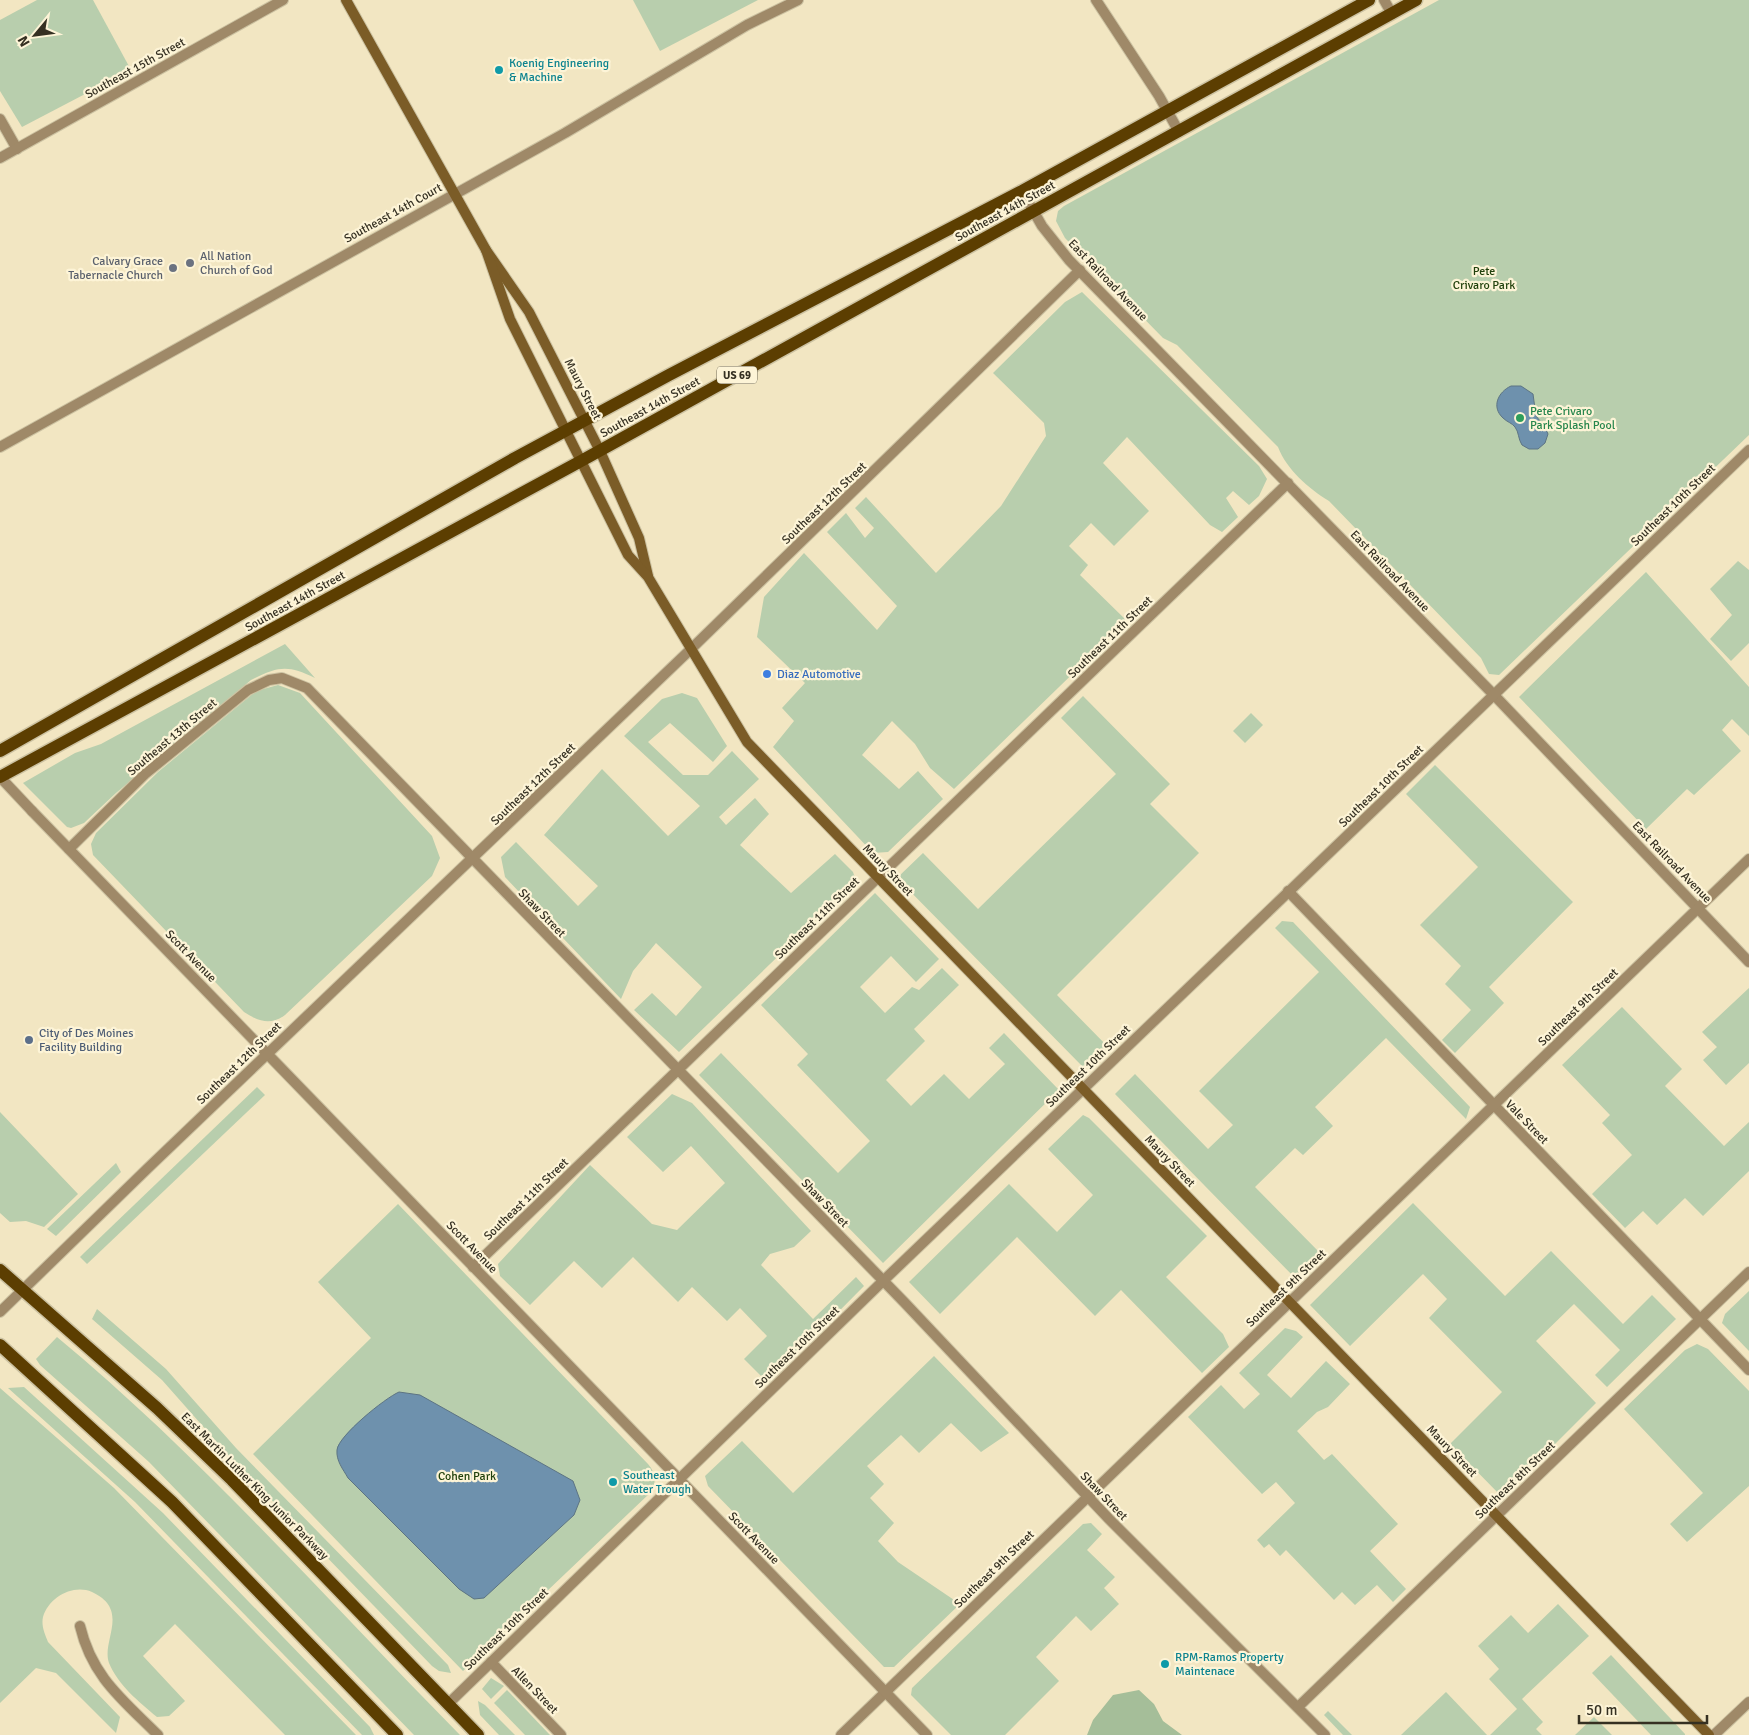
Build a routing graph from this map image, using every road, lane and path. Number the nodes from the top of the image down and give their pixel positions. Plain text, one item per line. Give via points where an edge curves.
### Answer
1 (283, 0) edge
2 (346, 0) edge
3 (798, 0) edge
4 (1096, 0) edge
5 (1369, 0) edge
6 (1384, 0) edge
7 (1416, 0) edge
8 (1392, 14) junction
9 (1168, 111) junction
10 (0, 119) edge
11 (1179, 132) junction
12 (17, 148) junction
13 (0, 158) edge
14 (1022, 191) junction
15 (454, 194) junction
16 (1032, 211) junction
17 (486, 250) junction
18 (1080, 270) junction
19 (585, 421) junction
20 (566, 431) junction
21 (0, 447) edge
22 (1749, 450) edge
23 (600, 451) junction
24 (581, 461) junction
25 (1288, 483) junction
26 (648, 577) junction
27 (691, 650) junction
28 (307, 688) joint
29 (1494, 695) junction
30 (0, 751) edge
31 (0, 777) edge
32 (69, 849) junction
33 (472, 859) junction
34 (1749, 859) edge
35 (878, 877) junction
36 (1288, 891) junction
37 (1699, 908) junction
38 (1749, 962) edge
39 (267, 1054) junction
40 (677, 1070) junction
41 (1083, 1089) junction
42 (1494, 1105) junction
43 (473, 1266) junction
44 (0, 1270) edge
45 (1749, 1272) edge
46 (883, 1281) junction
47 (22, 1290) junction
48 (1290, 1302) junction
49 (0, 1312) edge
50 (1700, 1319) junction
51 (0, 1345) edge
52 (1749, 1370) edge
53 (679, 1479) junction
54 (1088, 1497) junction
55 (1497, 1515) junction
56 (80, 1626) dead end
57 (491, 1662) junction
58 (885, 1692) junction
59 (1749, 1702) edge
60 (448, 1704) junction
61 (1298, 1707) junction
62 (158, 1735) edge
63 (397, 1735) edge
64 (478, 1735) edge
65 (562, 1735) edge
66 (841, 1735) edge
67 (927, 1735) edge
68 (1326, 1735) edge
69 (1710, 1735) edge
70 (1714, 1735) edge

1 - 12 street, Southeast 15th Street
2 - 15 main road, Maury Street
3 - 15 street, Southeast 14th Court via 748,25
4 - 9 street
5 - 9 main road, Southeast 14th Street / US 69
6 - 8 street
7 - 8 main road, Southeast 14th Street / US 69
8 - 11 main road, Southeast 14th Street / US 69
9 - 11 street
9 - 14 main road, Southeast 14th Street / US 69
10 - 12 street
11 - 16 main road, Southeast 14th Street / US 69
12 - 13 street, Southeast 15th Street
14 - 16 street, East Railroad Avenue
14 - 19 main road, Southeast 14th Street / US 69
15 - 17 main road, Maury Street
15 - 21 street, Southeast 14th Court
16 - 18 street, East Railroad Avenue
16 - 23 main road, Southeast 14th Street / US 69
17 - 19 main road, Maury Street via 529,312
17 - 20 main road, Maury Street via 510,319
18 - 25 street, East Railroad Avenue
18 - 27 street, Southeast 12th Street
19 - 20 main road, Southeast 14th Street / US 69
19 - 23 main road, Maury Street
20 - 24 main road, Maury Street
20 - 30 main road, Southeast 14th Street / US 69
22 - 29 street, Southeast 10th Street
23 - 24 main road, Southeast 14th Street / US 69
23 - 26 main road, Maury Street via 638,538
24 - 26 main road, Maury Street via 628,555
24 - 31 main road, Southeast 14th Street / US 69
25 - 29 street, East Railroad Avenue
25 - 35 street, Southeast 11th Street
26 - 27 main road, Maury Street
27 - 33 street, Southeast 12th Street
27 - 35 main road, Maury Street via 747,742
28 - 32 street, Southeast 13th Street via 282,678 248,690 146,774
28 - 33 street, Shaw Street
29 - 36 street, Southeast 10th Street
29 - 37 street, East Railroad Avenue
31 - 32 street, Scott Avenue
32 - 39 street, Scott Avenue
33 - 39 street, Southeast 12th Street
33 - 40 street, Shaw Street
34 - 37 street, Southeast 9th Street
35 - 40 street, Southeast 11th Street
35 - 41 main road, Maury Street
36 - 41 street, Southeast 10th Street
36 - 42 street, Vale Street
37 - 38 street, East Railroad Avenue
37 - 42 street, Southeast 9th Street
39 - 43 street, Scott Avenue
39 - 47 street, Southeast 12th Street
40 - 43 street, Southeast 11th Street
40 - 46 street, Shaw Street
41 - 46 street, Southeast 10th Street
41 - 48 main road, Maury Street
42 - 48 street, Southeast 9th Street
42 - 50 street, Vale Street
43 - 53 street, Scott Avenue
44 - 47 main road, East Martin Luther King Junior Parkway
45 - 50 street, Southeast 8th Street
46 - 53 street, Southeast 10th Street
46 - 54 street, Shaw Street
47 - 49 street, Southeast 12th Street
47 - 60 main road, East Martin Luther King Junior Parkway via 158,1408 220,1468
48 - 54 street, Southeast 9th Street
48 - 55 main road, Maury Street
50 - 52 street, Vale Street
50 - 55 street, Southeast 8th Street
51 - 63 main road via 172,1502
53 - 57 street, Southeast 10th Street
53 - 58 street, Scott Avenue
54 - 58 street, Southeast 9th Street
54 - 61 street, Shaw Street
55 - 61 street, Southeast 8th Street
55 - 69 main road, Maury Street
56 - 62 street via 93,1665 106,1683
57 - 60 street, Southeast 10th Street
57 - 65 street, Allen Street
58 - 66 street, Southeast 9th Street
58 - 67 street, Scott Avenue
59 - 70 street
60 - 64 main road, East Martin Luther King Junior Parkway
61 - 68 street, Shaw Street

